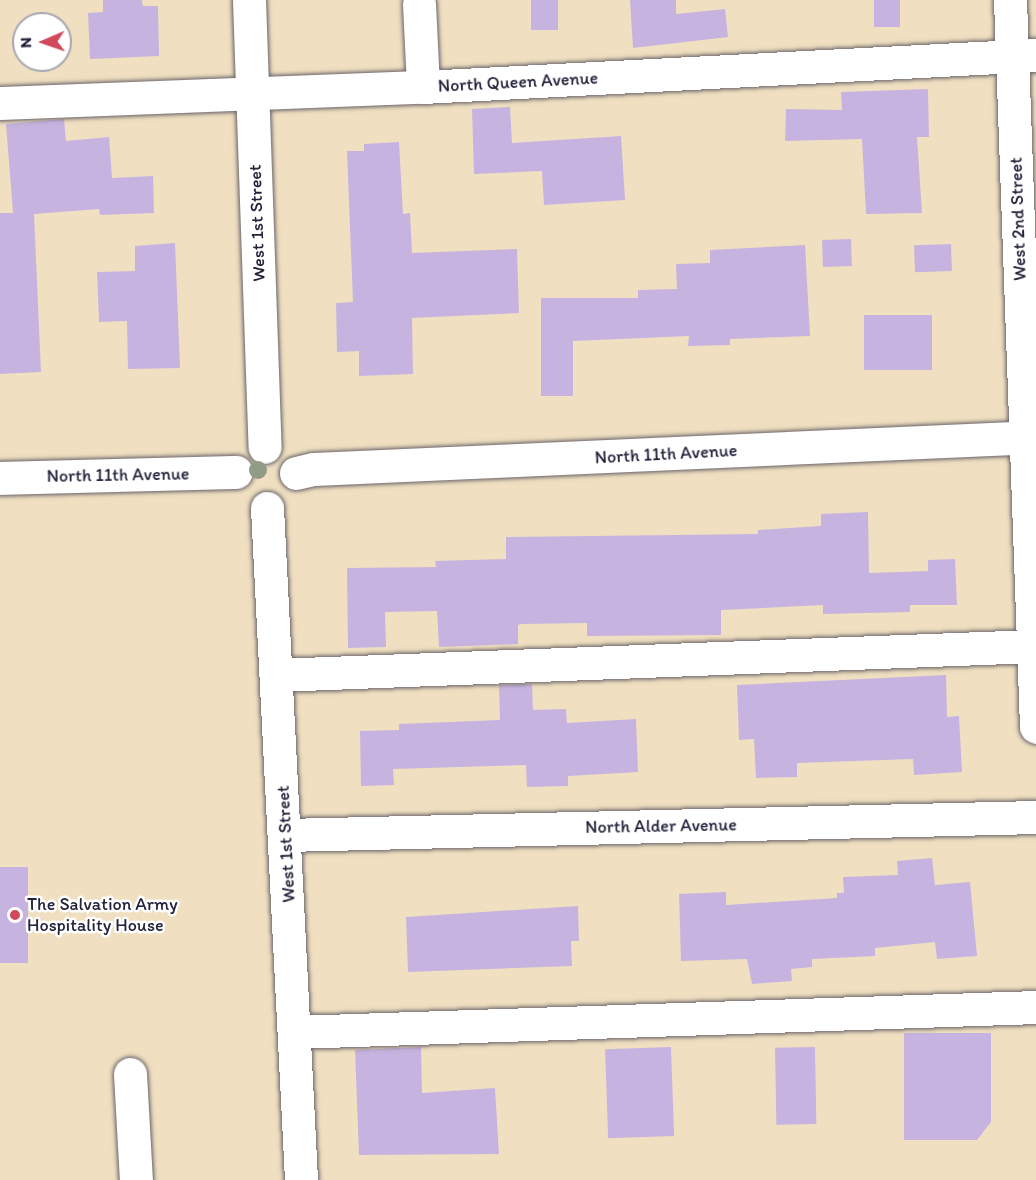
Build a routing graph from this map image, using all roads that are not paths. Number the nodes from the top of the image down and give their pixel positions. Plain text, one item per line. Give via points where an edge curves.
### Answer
1 (249, 0) edge
2 (1010, 0) edge
3 (419, 4) dead end
4 (1024, 56) edge
5 (423, 87) junction
6 (252, 93) junction
7 (0, 103) edge
8 (1031, 438) edge
9 (265, 447) junction
10 (236, 472) junction
11 (296, 473) junction
12 (0, 478) edge
13 (267, 508) junction
14 (1033, 646) junction
15 (276, 675) junction
16 (1036, 727) edge
17 (1036, 818) edge
18 (285, 835) junction
19 (1036, 1007) edge
20 (295, 1032) junction
21 (130, 1074) dead end
22 (136, 1180) edge
23 (301, 1180) edge

1 - 6 street, West 1st Street
2 - 4 street, West 2nd Street
3 - 5 street
4 - 5 street, North Queen Avenue
4 - 8 street, West 2nd Street
5 - 6 street, North Queen Avenue
6 - 7 street, North Queen Avenue
6 - 9 street, West 1st Street
8 - 11 street, North 11th Avenue
8 - 14 street, West 2nd Street
9 - 10 street via 243,456
9 - 11 street via 287,456
10 - 12 street, North 11th Avenue
10 - 13 street via 241,495 248,502
11 - 13 street via 285,500
13 - 15 street, West 1st Street
14 - 15 street
14 - 16 street, West 2nd Street
15 - 18 street, West 1st Street
17 - 18 street, North Alder Avenue
18 - 20 street, West 1st Street
19 - 20 street
20 - 23 street, West 1st Street
21 - 22 street

